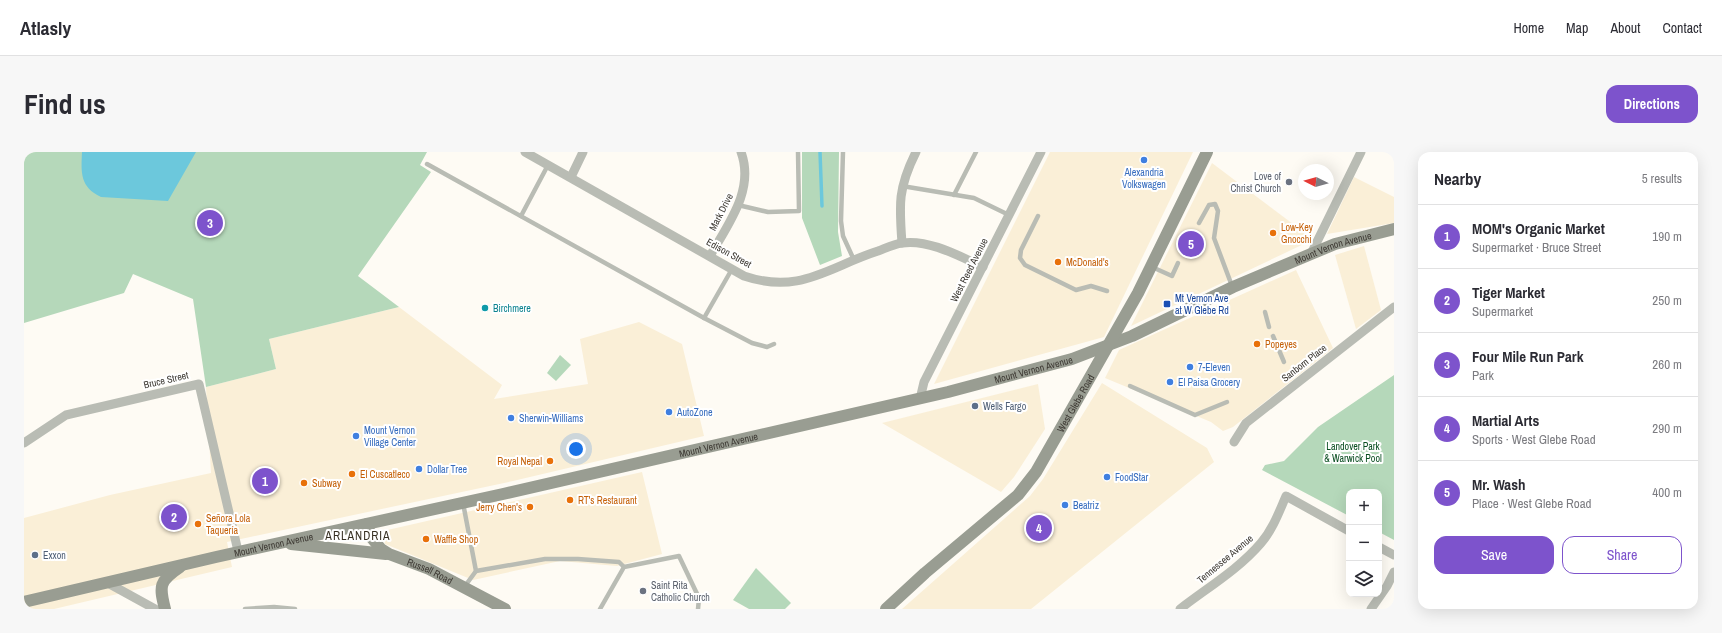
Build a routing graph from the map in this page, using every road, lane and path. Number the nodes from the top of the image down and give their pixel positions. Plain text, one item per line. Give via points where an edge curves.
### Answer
1 (525, 152) edge
2 (583, 152) edge
3 (741, 152) edge
4 (798, 152) edge
5 (843, 152) edge
6 (916, 152) edge
7 (976, 152) edge
8 (1041, 152) edge
9 (1207, 152) edge
10 (1361, 152) edge
11 (427, 164) dead end
12 (548, 165) junction
13 (571, 177) junction
14 (902, 186) junction
15 (954, 195) junction
16 (738, 205) junction
17 (1009, 215) junction
18 (520, 216) junction
19 (1038, 216) dead end
20 (1199, 223) dead end
21 (1394, 229) edge
22 (902, 243) junction
23 (1311, 254) junction
24 (710, 256) junction
25 (854, 260) junction
26 (1178, 263) dead end
27 (1151, 266) junction
28 (983, 268) junction
29 (732, 269) junction
30 (1233, 287) junction
31 (1107, 291) dead end
32 (1394, 307) edge
33 (1265, 312) dead end
34 (704, 318) junction
35 (1269, 327) dead end
36 (1273, 336) dead end
37 (774, 344) dead end
38 (1109, 346) junction
39 (1284, 362) dead end
40 (1130, 386) dead end
41 (920, 399) junction
42 (1227, 402) dead end
43 (1234, 442) dead end
44 (24, 443) edge
45 (462, 503) junction
46 (368, 524) junction
47 (1346, 528) edge
48 (281, 542) junction
49 (1382, 549) edge
50 (238, 552) junction
51 (389, 554) junction
52 (1394, 555) edge
53 (189, 563) junction
54 (624, 567) junction
55 (476, 571) junction
56 (1394, 572) edge
57 (106, 582) junction
58 (464, 587) junction
59 (24, 602) edge
60 (155, 609) edge
61 (165, 609) edge
62 (245, 609) edge
63 (295, 609) edge
64 (504, 609) edge
65 (600, 609) edge
66 (698, 609) edge
67 (886, 609) edge
68 (1180, 609) edge
69 (1370, 609) edge

1 - 12 street, Edison Street
2 - 13 street
3 - 16 street, Mark Drive via 746,168 746,179
4 - 16 lane via 799,210 768,212
5 - 25 lane via 843,236
6 - 14 street
7 - 15 lane
8 - 17 street, West Reed Avenue
9 - 27 main road, West Glebe Road
10 - 23 street
11 - 18 lane
12 - 13 street, Edison Street
12 - 18 lane
13 - 24 street, Edison Street
14 - 15 lane
14 - 22 street via 899,214
15 - 17 lane via 974,198
16 - 24 street, Mark Drive
17 - 28 street, West Reed Avenue
18 - 34 lane
19 - 31 lane via 1021,250 1020,258 1025,265 1076,290 1091,286
20 - 30 lane via 1209,205 1215,204 1218,211 1214,238
21 - 23 main road, Mount Vernon Avenue via 1335,244
22 - 25 street, Edison Street
22 - 28 street, Edison Street via 933,246
23 - 30 main road, Mount Vernon Avenue
24 - 29 street, Edison Street
25 - 29 street, Edison Street via 822,275 792,282 770,283
26 - 27 lane via 1172,276
27 - 38 main road, West Glebe Road
28 - 41 street, West Reed Avenue via 924,382
29 - 34 lane
30 - 38 main road, Mount Vernon Avenue
32 - 43 street, Sanborn Place via 1246,423
33 - 35 lane
34 - 37 lane via 759,346 767,347
36 - 39 lane
38 - 41 main road, Mount Vernon Avenue via 1072,359
38 - 67 main road, West Glebe Road via 1036,472 1023,489
40 - 42 lane via 1195,415
41 - 45 main road, Mount Vernon Avenue
44 - 50 street, Bruce Street via 66,415 199,384
45 - 46 main road, Mount Vernon Avenue
45 - 55 lane
46 - 48 main road, Mount Vernon Avenue
46 - 51 main road, Russell Road via 370,537
47 - 68 street, Tennessee Avenue via 1286,496 1270,530 1249,556
48 - 50 main road, Mount Vernon Avenue
48 - 51 main road
49 - 52 street
50 - 53 main road, Mount Vernon Avenue
51 - 58 main road, Russell Road via 429,569
53 - 57 main road, Mount Vernon Avenue
53 - 61 main road via 168,575 162,582 160,595
54 - 55 lane via 619,562 552,559
54 - 65 lane
54 - 66 lane via 679,556 699,598
55 - 58 lane
56 - 69 street
57 - 59 main road, Mount Vernon Avenue
57 - 60 street
58 - 64 main road, Russell Road
62 - 63 lane

